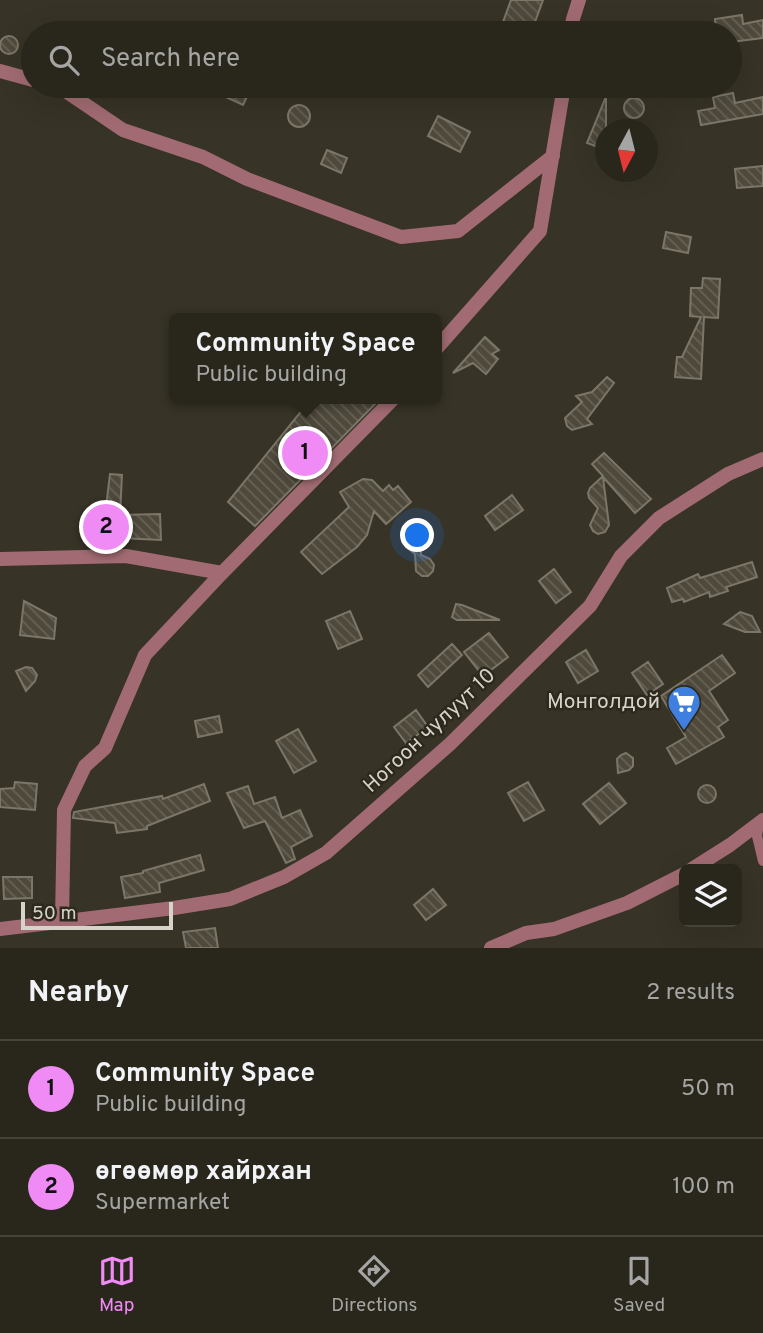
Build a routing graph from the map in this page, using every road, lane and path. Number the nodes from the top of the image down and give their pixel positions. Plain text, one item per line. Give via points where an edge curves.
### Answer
1 (579, 0) edge
2 (574, 21) edge
3 (0, 71) edge
4 (21, 77) edge
5 (76, 98) edge
6 (562, 98) edge
7 (553, 156) junction
8 (442, 342) edge
9 (388, 404) edge
10 (763, 459) edge
11 (0, 559) edge
12 (222, 573) junction
13 (761, 822) edge
14 (763, 861) edge
15 (700, 864) edge
16 (679, 877) edge
17 (62, 920) junction
18 (0, 929) edge
19 (491, 948) edge

1 - 2 street
3 - 4 street
5 - 7 street via 122,130 203,157 247,179 401,237 458,231
6 - 7 street
7 - 8 street via 540,231
9 - 12 street
10 - 17 street, Ногоон чулуут 10 via 728,474 659,518 621,556 590,606 450,744 326,853 230,899
11 - 12 street via 126,556
12 - 17 street via 145,655 105,748 85,766 64,810
13 - 14 lane via 758,843
13 - 15 street
16 - 19 street via 627,903
17 - 18 street, Ногоон чулуут 10

